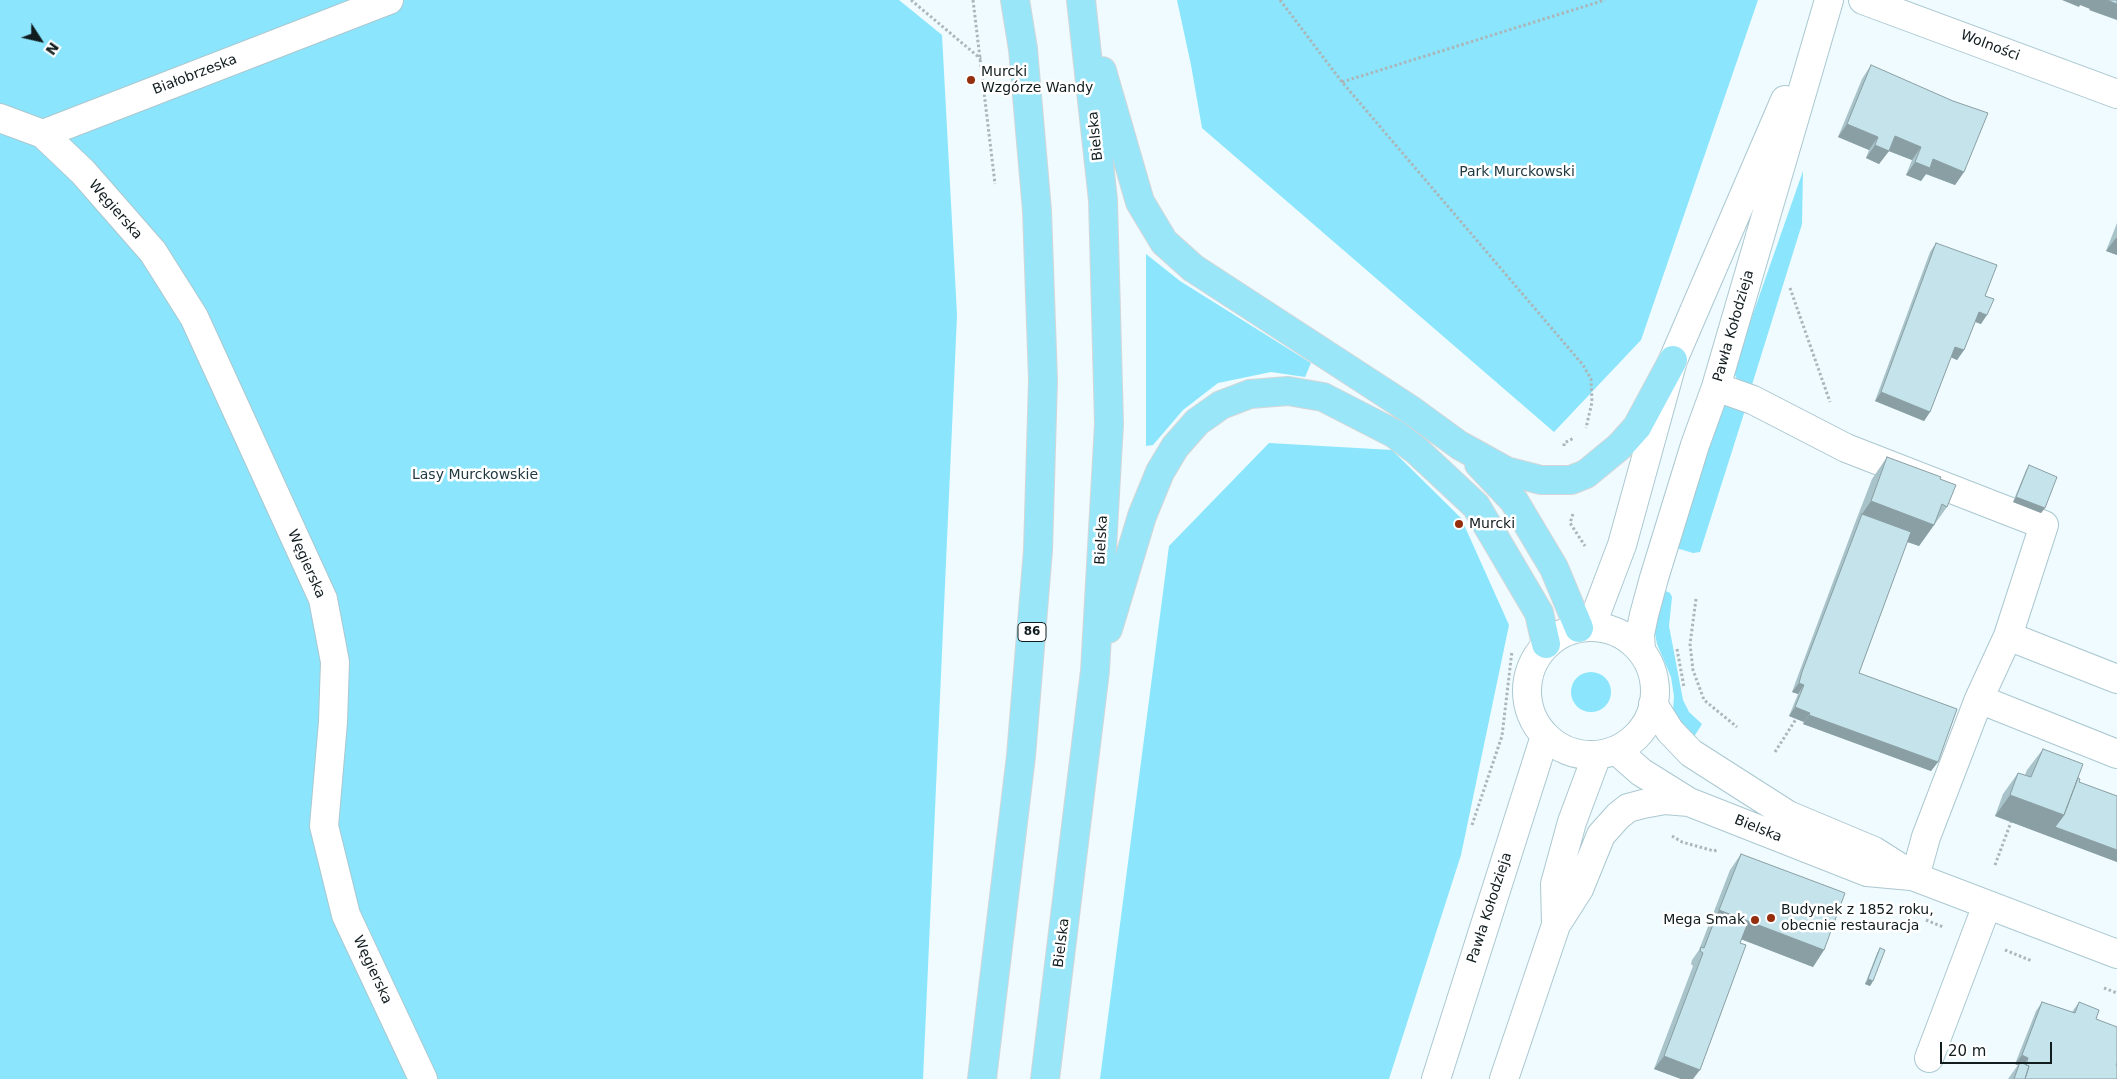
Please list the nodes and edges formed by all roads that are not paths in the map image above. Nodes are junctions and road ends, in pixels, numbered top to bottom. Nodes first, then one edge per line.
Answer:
1 (389, 0) edge
2 (1015, 0) edge
3 (1081, 0) edge
4 (1829, 0) edge
5 (1863, 0) edge
6 (2117, 94) edge
7 (0, 118) edge
8 (43, 134) junction
9 (1673, 360) junction
10 (1716, 387) junction
11 (1459, 445) junction
12 (1585, 627) junction
13 (2008, 636) junction
14 (1546, 644) junction
15 (1641, 651) junction
16 (1095, 671) junction
17 (2117, 679) edge
18 (1979, 699) junction
19 (1653, 704) junction
20 (1545, 736) junction
21 (1606, 752) junction
22 (2117, 754) edge
23 (1688, 802) junction
24 (1915, 877) junction
25 (1987, 905) junction
26 (1556, 925) junction
27 (2117, 954) edge
28 (1929, 1058) dead end
29 (423, 1079) edge
30 (982, 1079) edge
31 (1045, 1079) edge
32 (1436, 1079) edge
33 (1504, 1079) edge

1 - 8 street, Białobrzeska
2 - 30 main road, 86
3 - 11 main road
3 - 16 main road, Bielska
4 - 9 street, Pawła Kołodzieja
4 - 10 street, Pawła Kołodzieja
5 - 6 street, Wolności
7 - 8 street
8 - 29 street, Węgierska
9 - 11 main road
9 - 12 street, Pawła Kołodzieja
10 - 13 street
10 - 15 street, Pawła Kołodzieja
11 - 12 main road
12 - 14 street
12 - 15 street
13 - 17 street
13 - 18 street
14 - 16 main road
14 - 20 street
15 - 19 street
16 - 31 main road, Bielska
18 - 22 street
18 - 24 street
19 - 21 street
19 - 24 street, Bielska
20 - 21 street
20 - 32 street, Pawła Kołodzieja
21 - 23 street, Bielska
21 - 26 street
23 - 24 street, Bielska
23 - 26 street
24 - 25 street, Bielska
25 - 27 street, Bielska
25 - 28 street
26 - 33 street

